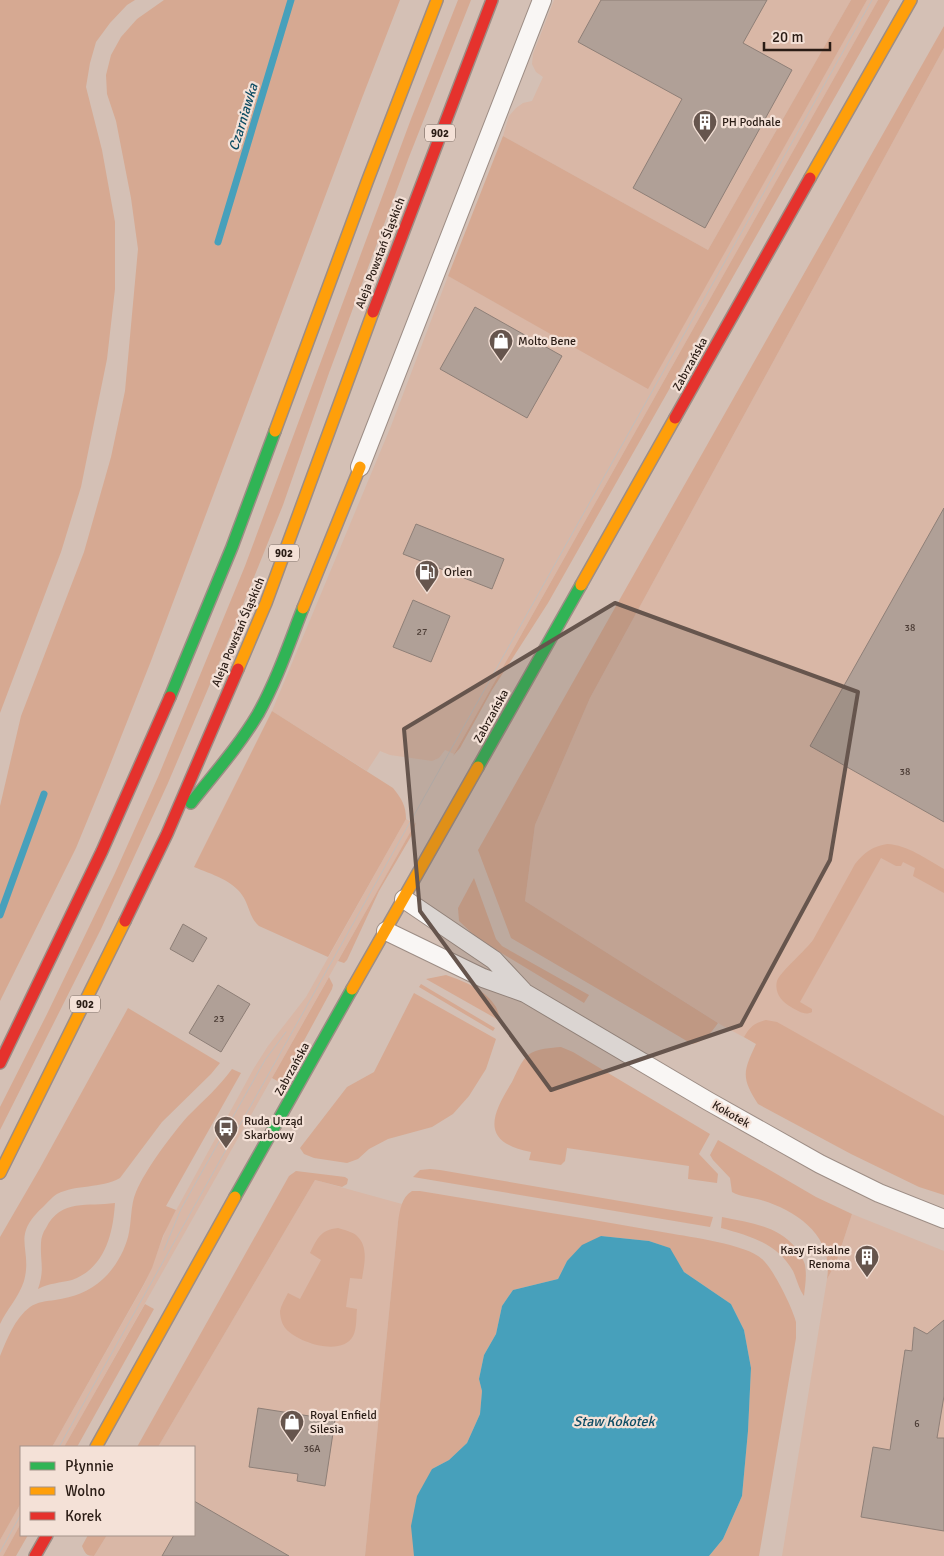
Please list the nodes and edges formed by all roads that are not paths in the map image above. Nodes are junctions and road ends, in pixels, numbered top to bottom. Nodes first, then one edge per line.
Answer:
1 (437, 0) edge
2 (492, 0) edge
3 (542, 0) edge
4 (911, 0) edge
5 (360, 467) joint
6 (167, 834) junction
7 (404, 900) junction
8 (386, 931) junction
9 (525, 993) junction
10 (0, 1062) edge
11 (0, 1173) edge
12 (944, 1219) edge
13 (97, 1446) edge
14 (46, 1536) edge
15 (35, 1556) edge

1 - 10 main road
2 - 6 main road, Aleja Powstań Śląskich / 902
3 - 5 street
4 - 7 main road, Zabrzańska
5 - 6 main road
6 - 11 main road, Aleja Powstań Śląskich / 902
7 - 8 main road, Zabrzańska
7 - 9 street, Kokotek
8 - 9 street, Kokotek
8 - 13 main road, Zabrzańska
9 - 12 street, Kokotek
14 - 15 main road

